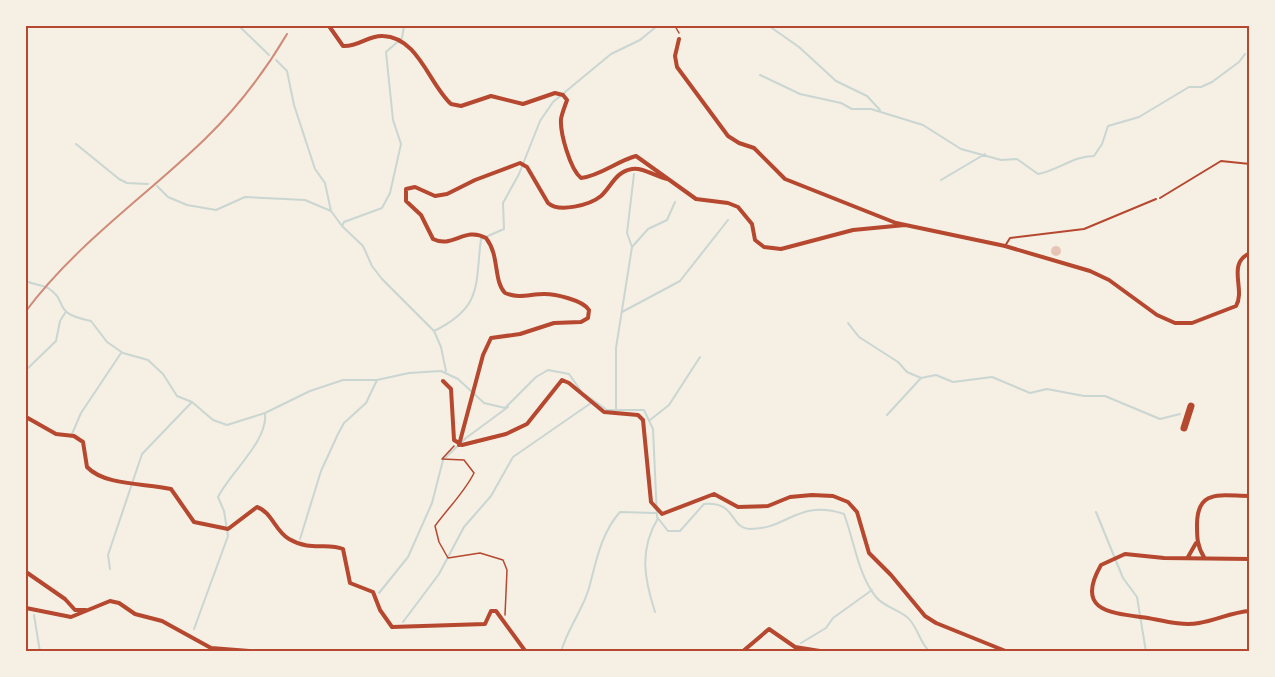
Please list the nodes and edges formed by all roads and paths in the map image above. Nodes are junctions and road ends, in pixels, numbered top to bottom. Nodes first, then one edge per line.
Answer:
1 (329, 26) edge
2 (675, 26) edge
3 (679, 39) joint
4 (1250, 164) edge
5 (667, 179) junction
6 (1160, 198) dead end
7 (1156, 199) dead end
8 (905, 225) junction
9 (1005, 246) junction
10 (1250, 253) edge
11 (443, 381) dead end
12 (1191, 406) dead end
13 (26, 417) edge
14 (1184, 429) dead end
15 (458, 444) junction
16 (1250, 496) edge
17 (1197, 541) junction
18 (1188, 558) junction
19 (1204, 558) junction
20 (1250, 559) edge
21 (26, 573) edge
22 (26, 608) edge
23 (89, 609) junction
24 (1250, 611) edge
25 (506, 620) junction
26 (261, 651) edge
27 (526, 651) edge
28 (742, 651) edge
29 (826, 651) edge
30 (1008, 651) edge

1 - 5 street
2 - 3 path
3 - 8 street
4 - 6 lane
5 - 8 street
5 - 15 street
7 - 9 lane
8 - 9 street
9 - 10 street
11 - 15 street
12 - 14 highway
13 - 25 street
15 - 25 path
15 - 30 street
16 - 17 street
17 - 18 street
17 - 19 street
18 - 19 street
18 - 24 street
19 - 20 street
21 - 23 street
22 - 23 street
23 - 26 street
25 - 27 street
28 - 29 street

